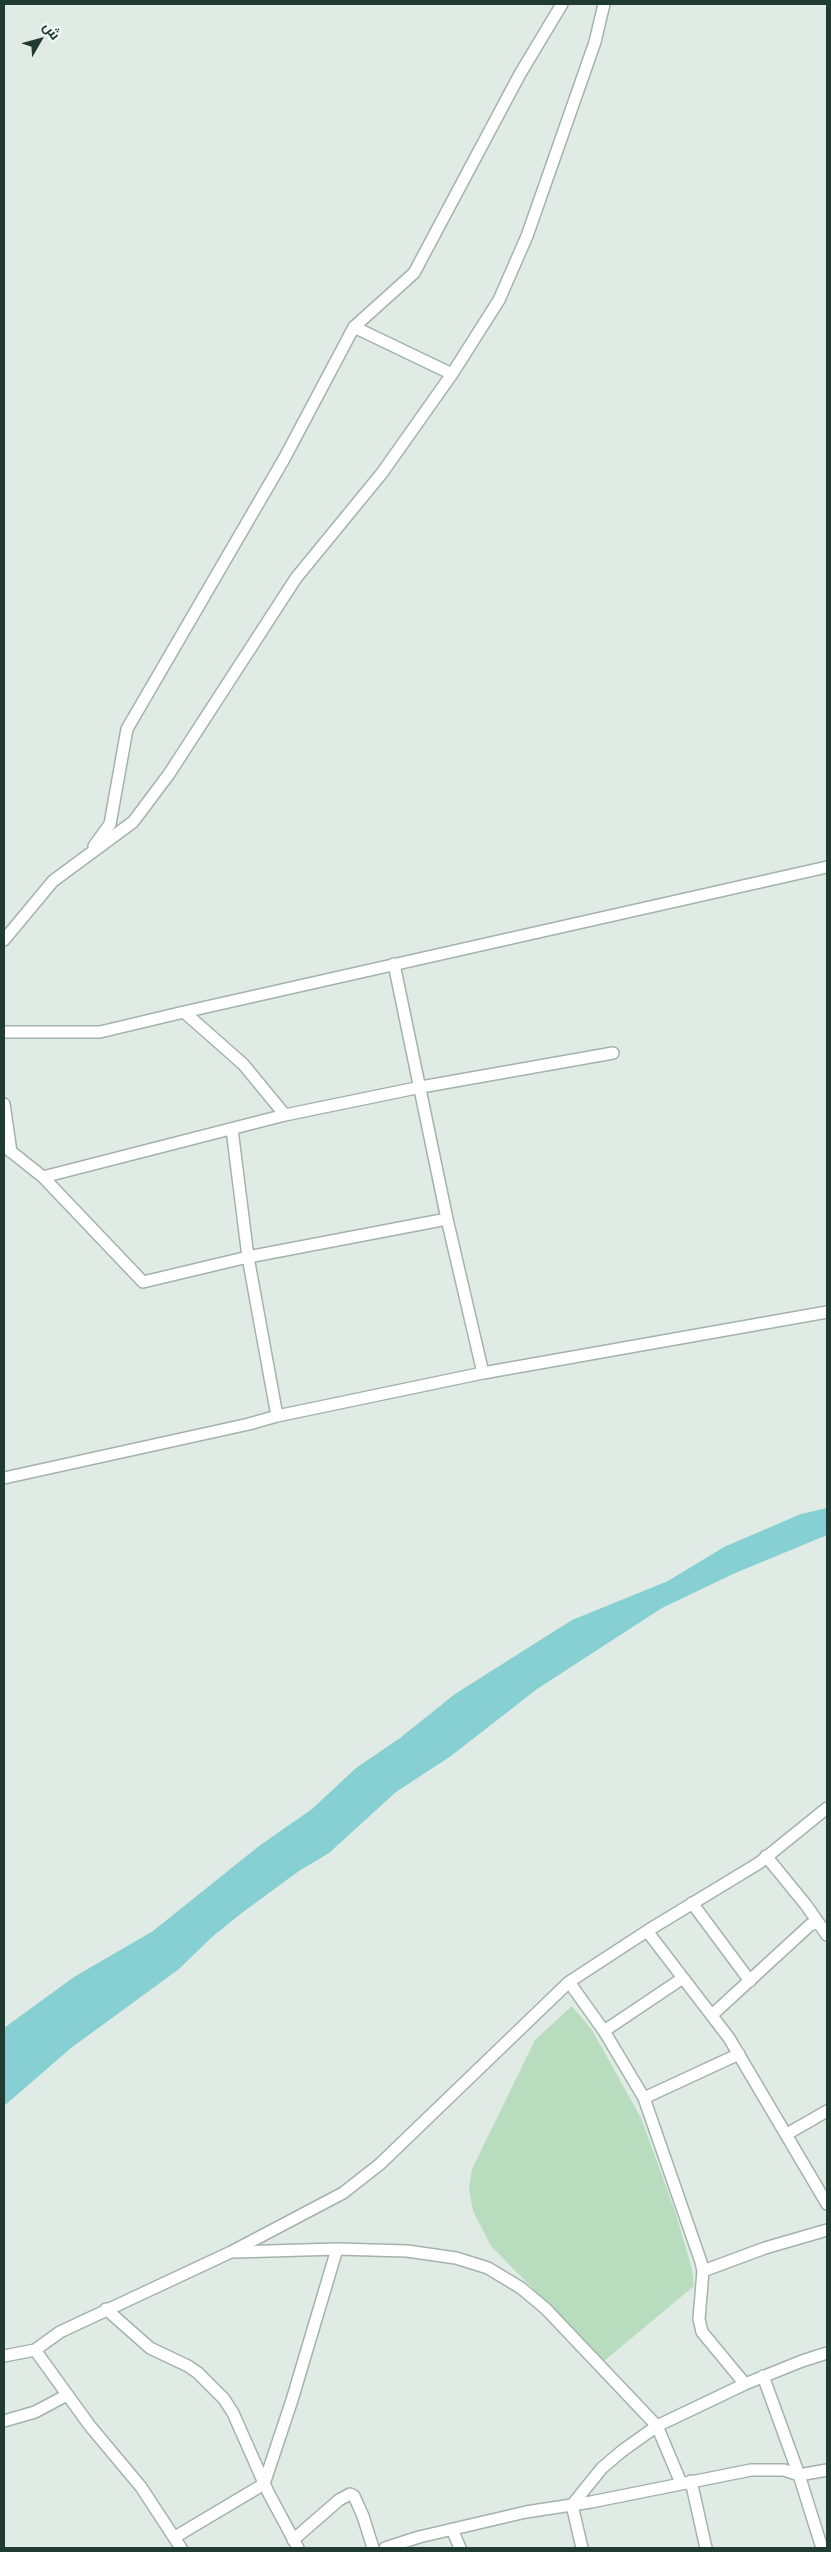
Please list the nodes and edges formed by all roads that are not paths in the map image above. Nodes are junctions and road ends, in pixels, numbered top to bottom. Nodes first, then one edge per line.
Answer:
1 (562, 4) edge
2 (604, 4) edge
3 (354, 327) junction
4 (452, 374) junction
5 (85, 857) junction
6 (827, 867) edge
7 (4, 940) edge
8 (394, 964) junction
9 (184, 1012) junction
10 (4, 1032) edge
11 (613, 1053) dead end
12 (421, 1087) junction
13 (4, 1104) edge
14 (285, 1115) junction
15 (232, 1129) junction
16 (7, 1149) edge
17 (43, 1177) junction
18 (448, 1218) junction
19 (248, 1257) junction
20 (827, 1312) edge
21 (483, 1373) junction
22 (277, 1416) junction
23 (4, 1478) edge
24 (827, 1808) edge
25 (766, 1856) junction
26 (692, 1903) junction
27 (818, 1922) junction
28 (647, 1931) junction
29 (827, 1935) edge
30 (683, 1978) junction
31 (750, 1981) junction
32 (569, 1982) junction
33 (712, 2015) junction
34 (604, 2031) junction
35 (739, 2054) junction
36 (644, 2098) junction
37 (827, 2111) edge
38 (786, 2134) junction
39 (827, 2204) edge
40 (827, 2230) edge
41 (337, 2249) junction
42 (231, 2252) junction
43 (703, 2271) junction
44 (106, 2309) junction
45 (35, 2350) junction
46 (827, 2353) edge
47 (4, 2356) edge
48 (762, 2376) junction
49 (745, 2384) junction
50 (67, 2395) junction
51 (4, 2421) edge
52 (657, 2426) junction
53 (827, 2470) edge
54 (799, 2475) junction
55 (686, 2482) junction
56 (264, 2484) junction
57 (572, 2505) junction
58 (452, 2529) junction
59 (175, 2537) junction
60 (296, 2544) edge
61 (182, 2548) edge
62 (373, 2548) edge
63 (385, 2548) edge
64 (460, 2548) edge
65 (582, 2548) edge
66 (706, 2548) edge
67 (822, 2548) edge

1 - 3 street
2 - 4 street
3 - 4 street
3 - 5 street
4 - 5 street
5 - 7 street
6 - 8 street
8 - 9 street
8 - 12 street
9 - 10 street
9 - 14 street
11 - 12 street
12 - 14 street
12 - 18 street
13 - 16 street
14 - 15 street
15 - 17 street
15 - 19 street
16 - 17 street
17 - 19 street
18 - 19 street
18 - 21 street
19 - 22 street
20 - 21 street
21 - 22 street
22 - 23 street
24 - 25 street
25 - 26 street
25 - 27 street
26 - 28 street
26 - 31 street
27 - 29 street
27 - 31 street
28 - 30 street
28 - 32 street
30 - 33 street
30 - 34 street
31 - 33 street
32 - 34 street
32 - 42 street
33 - 35 street
34 - 36 street
35 - 36 street
35 - 38 street
36 - 43 street
37 - 38 street
38 - 39 street
40 - 43 street
41 - 42 street
41 - 52 street
41 - 56 street
42 - 44 street
43 - 49 street
44 - 45 street
44 - 56 street
45 - 47 street
45 - 50 street
46 - 48 street
48 - 49 street
48 - 54 street
49 - 52 street
50 - 51 street
50 - 59 street
52 - 55 street
52 - 57 street
53 - 54 street
54 - 55 street
54 - 67 street
55 - 57 street
55 - 66 street
56 - 59 street
56 - 60 street
57 - 58 street
57 - 65 street
58 - 63 street
58 - 64 street
59 - 61 street
60 - 62 street

